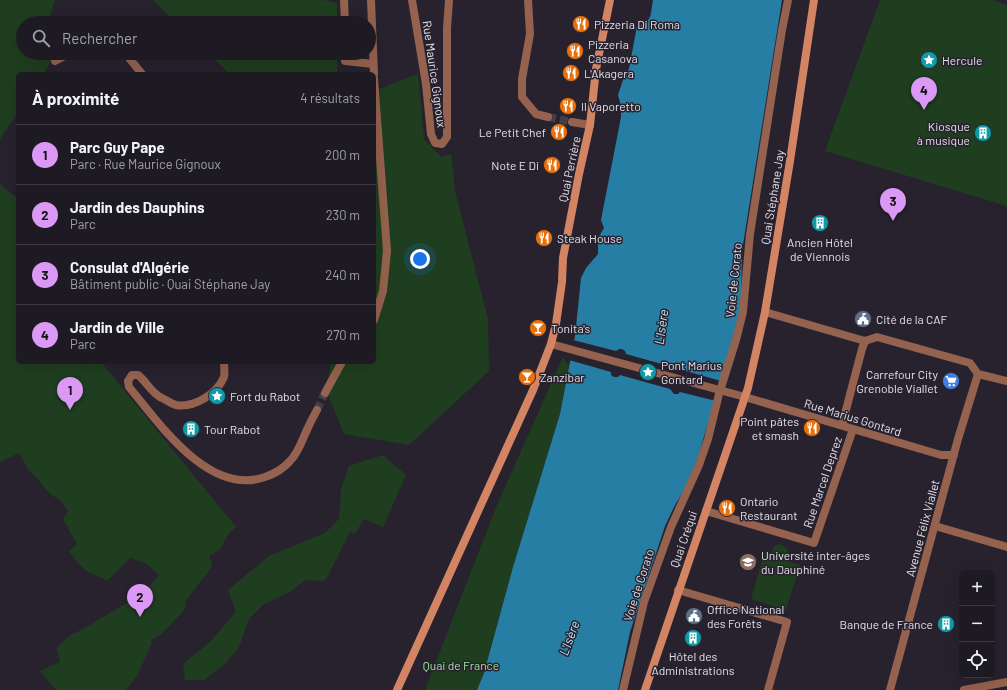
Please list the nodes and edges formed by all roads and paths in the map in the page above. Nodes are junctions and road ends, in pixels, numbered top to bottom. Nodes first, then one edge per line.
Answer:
1 (344, 0) edge
2 (371, 0) edge
3 (412, 0) edge
4 (449, 0) edge
5 (528, 0) edge
6 (610, 0) edge
7 (788, 0) edge
8 (814, 0) edge
9 (344, 16) edge
10 (372, 16) edge
11 (131, 60) edge
12 (345, 60) edge
13 (373, 60) edge
14 (373, 64) junction
15 (140, 72) edge
16 (374, 72) edge
17 (376, 105) edge
18 (548, 117) tunnel mouth
19 (572, 122) tunnel mouth
20 (590, 125) junction
21 (765, 312) junction
22 (376, 314) edge
23 (865, 341) junction
24 (551, 344) junction
25 (224, 364) edge
26 (341, 364) edge
27 (978, 374) junction
28 (1007, 381) edge
29 (325, 393) tunnel mouth
30 (745, 397) junction
31 (317, 410) tunnel mouth
32 (842, 425) junction
33 (853, 429) junction
34 (954, 455) junction
35 (706, 511) junction
36 (935, 526) junction
37 (1007, 547) edge
38 (678, 590) junction
39 (1007, 682) edge
40 (397, 690) edge
41 (623, 690) edge
42 (645, 690) edge
43 (768, 690) edge
44 (890, 690) edge
45 (964, 690) edge

1 - 9 street
2 - 10 street
3 - 4 street, Rue Maurice Gignoux
5 - 18 street
6 - 20 main road, Quai Perrière
7 - 41 street, Voie de Corato
8 - 21 main road, Quai Stéphane Jay
11 - 15 street
12 - 14 street
13 - 14 street
14 - 16 street
17 - 22 street
19 - 20 street
20 - 24 main road, Quai Perrière
21 - 23 street
21 - 30 main road, Quai Stéphane Jay
23 - 27 street
23 - 32 street
24 - 30 street
24 - 40 main road
25 - 31 street
26 - 29 street
27 - 28 street
27 - 34 street, Avenue Félix Viallet
30 - 32 street, Rue Marius Gontard
30 - 35 main road, Quai Créqui
32 - 33 street, Rue Marius Gontard
33 - 34 street, Rue Marius Gontard
33 - 35 street, Rue Marcel Deprez
34 - 36 street, Avenue Félix Viallet
35 - 38 main road, Quai Créqui
36 - 37 street
36 - 44 street, Avenue Félix Viallet
38 - 42 main road, Quai Créqui
38 - 43 street
39 - 45 street

